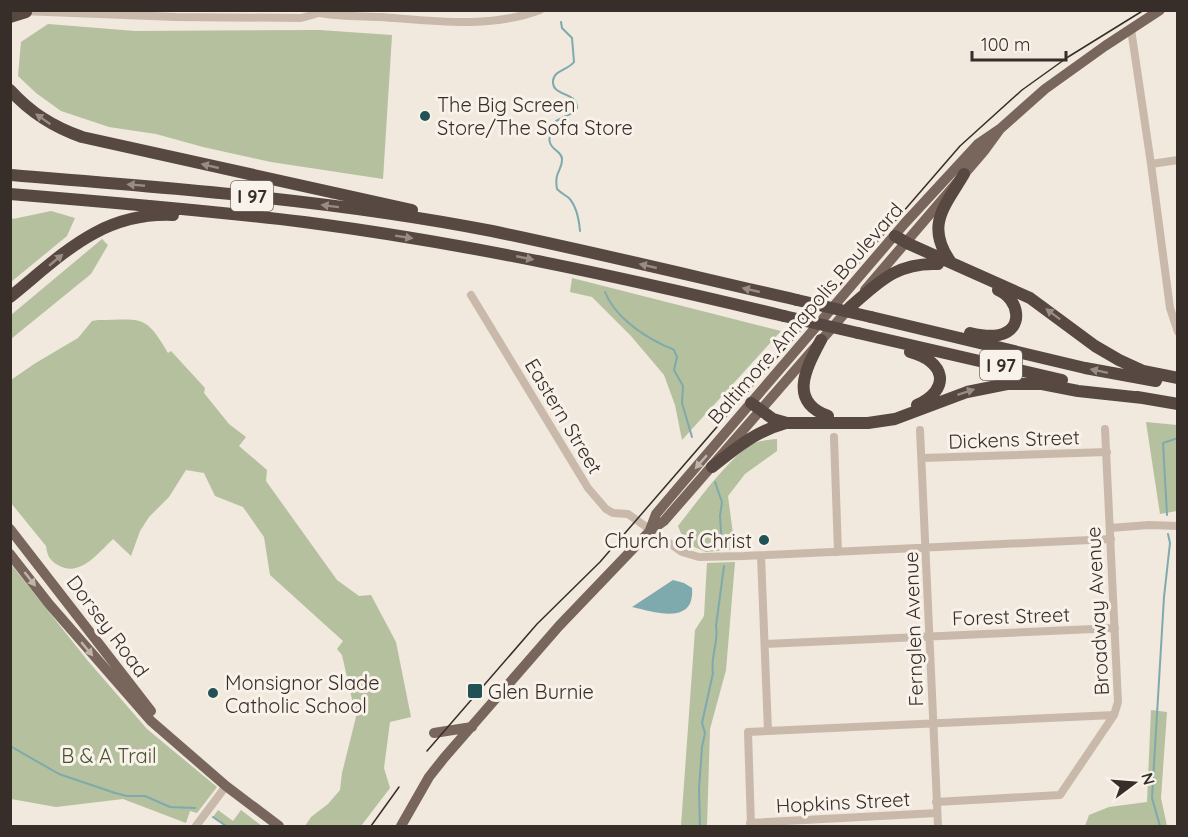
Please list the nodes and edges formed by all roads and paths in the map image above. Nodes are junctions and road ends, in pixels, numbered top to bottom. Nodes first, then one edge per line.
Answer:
1 (540, 10) edge
2 (10, 11) edge
3 (317, 11) edge
4 (1158, 11) edge
5 (26, 12) edge
6 (178, 14) edge
7 (10, 17) edge
8 (1131, 29) junction
9 (10, 90) edge
10 (1000, 129) junction
11 (1178, 160) edge
12 (1151, 164) junction
13 (964, 174) junction
14 (10, 175) edge
15 (10, 194) edge
16 (305, 222) junction
17 (491, 231) junction
18 (898, 241) junction
19 (944, 263) junction
20 (471, 295) dead end
21 (10, 297) edge
22 (849, 308) junction
23 (896, 323) junction
24 (1178, 332) edge
25 (858, 333) junction
26 (821, 340) junction
27 (1178, 378) edge
28 (1178, 384) edge
29 (1143, 398) junction
30 (758, 404) junction
31 (1178, 404) edge
32 (828, 416) junction
33 (787, 423) junction
34 (1105, 429) dead end
35 (920, 430) dead end
36 (834, 437) dead end
37 (1107, 452) junction
38 (922, 458) junction
39 (712, 467) junction
40 (1178, 526) edge
41 (1110, 528) junction
42 (10, 529) edge
43 (650, 531) junction
44 (1110, 539) junction
45 (926, 546) junction
46 (838, 552) junction
47 (10, 554) edge
48 (761, 556) junction
49 (1114, 628) junction
50 (930, 636) junction
51 (765, 644) junction
52 (1114, 715) junction
53 (933, 725) junction
54 (472, 728) junction
55 (768, 731) junction
56 (434, 733) dead end
57 (178, 743) junction
58 (226, 786) junction
59 (936, 802) junction
60 (937, 813) junction
61 (751, 825) edge
62 (196, 826) edge
63 (279, 826) edge
64 (401, 826) edge
65 (938, 826) edge

1 - 3 street
2 - 5 street
3 - 6 street
4 - 8 main road, Baltimore Annapolis Boulevard
5 - 6 street
5 - 7 highway
8 - 10 main road, Baltimore Annapolis Boulevard
8 - 12 street
17 -> 9 highway
10 - 13 main road, Baltimore Annapolis Boulevard
10 - 18 main road, Baltimore Annapolis Boulevard
11 - 12 street
12 - 24 street
13 - 18 main road, Baltimore Annapolis Boulevard
13 - 19 highway
17 -> 14 highway, I 97
15 - 16 highway, I 97
21 -> 16 highway
16 -> 25 highway, I 97, bridge
23 -> 17 highway, I 97, bridge
18 - 19 highway
18 - 22 main road, Baltimore Annapolis Boulevard
18 - 30 main road, Baltimore Annapolis Boulevard
19 - 22 highway
19 - 23 highway
27 -> 19 highway
20 - 43 street, Eastern Street
22 - 26 main road, Baltimore Annapolis Boulevard
28 -> 23 highway, I 97
25 - 29 highway, I 97
25 - 32 highway
26 - 30 main road, Baltimore Annapolis Boulevard
26 - 32 highway
29 - 31 highway, I 97
33 -> 29 highway
30 - 32 highway
30 - 33 highway
30 - 39 main road, Baltimore Annapolis Boulevard
30 -> 43 main road, Baltimore Annapolis Boulevard
33 - 39 highway
34 - 37 street, Broadway Avenue
35 - 38 street, Fernglen Avenue
36 - 46 street
37 - 38 street, Dickens Street
37 - 41 street, Broadway Avenue
38 - 45 street, Fernglen Avenue
39 - 43 main road, Baltimore Annapolis Boulevard
40 - 41 street
41 - 44 street, Broadway Avenue
42 - 57 main road, Dorsey Road
43 - 48 street, Eastern Street
43 - 54 main road, Baltimore Annapolis Boulevard
44 - 45 street
44 - 49 street, Broadway Avenue
45 - 46 street
45 - 50 street, Fernglen Avenue
46 - 48 street
47 -> 57 main road, Dorsey Road
48 - 51 street
49 - 50 street, Forest Street
49 - 52 street, Broadway Avenue
50 - 51 street, Forest Street
50 - 53 street, Fernglen Avenue
51 - 55 street
52 - 53 street
52 - 59 street, Broadway Avenue
53 - 55 street
53 - 59 street, Fernglen Avenue
54 - 56 main road
54 - 64 main road, Baltimore Annapolis Boulevard
55 - 61 street
57 - 58 main road, Dorsey Road
58 - 62 street
58 - 63 main road, Dorsey Road
59 - 60 street, Fernglen Avenue
60 - 61 street, Hopkins Street
60 - 65 street, Fernglen Avenue

